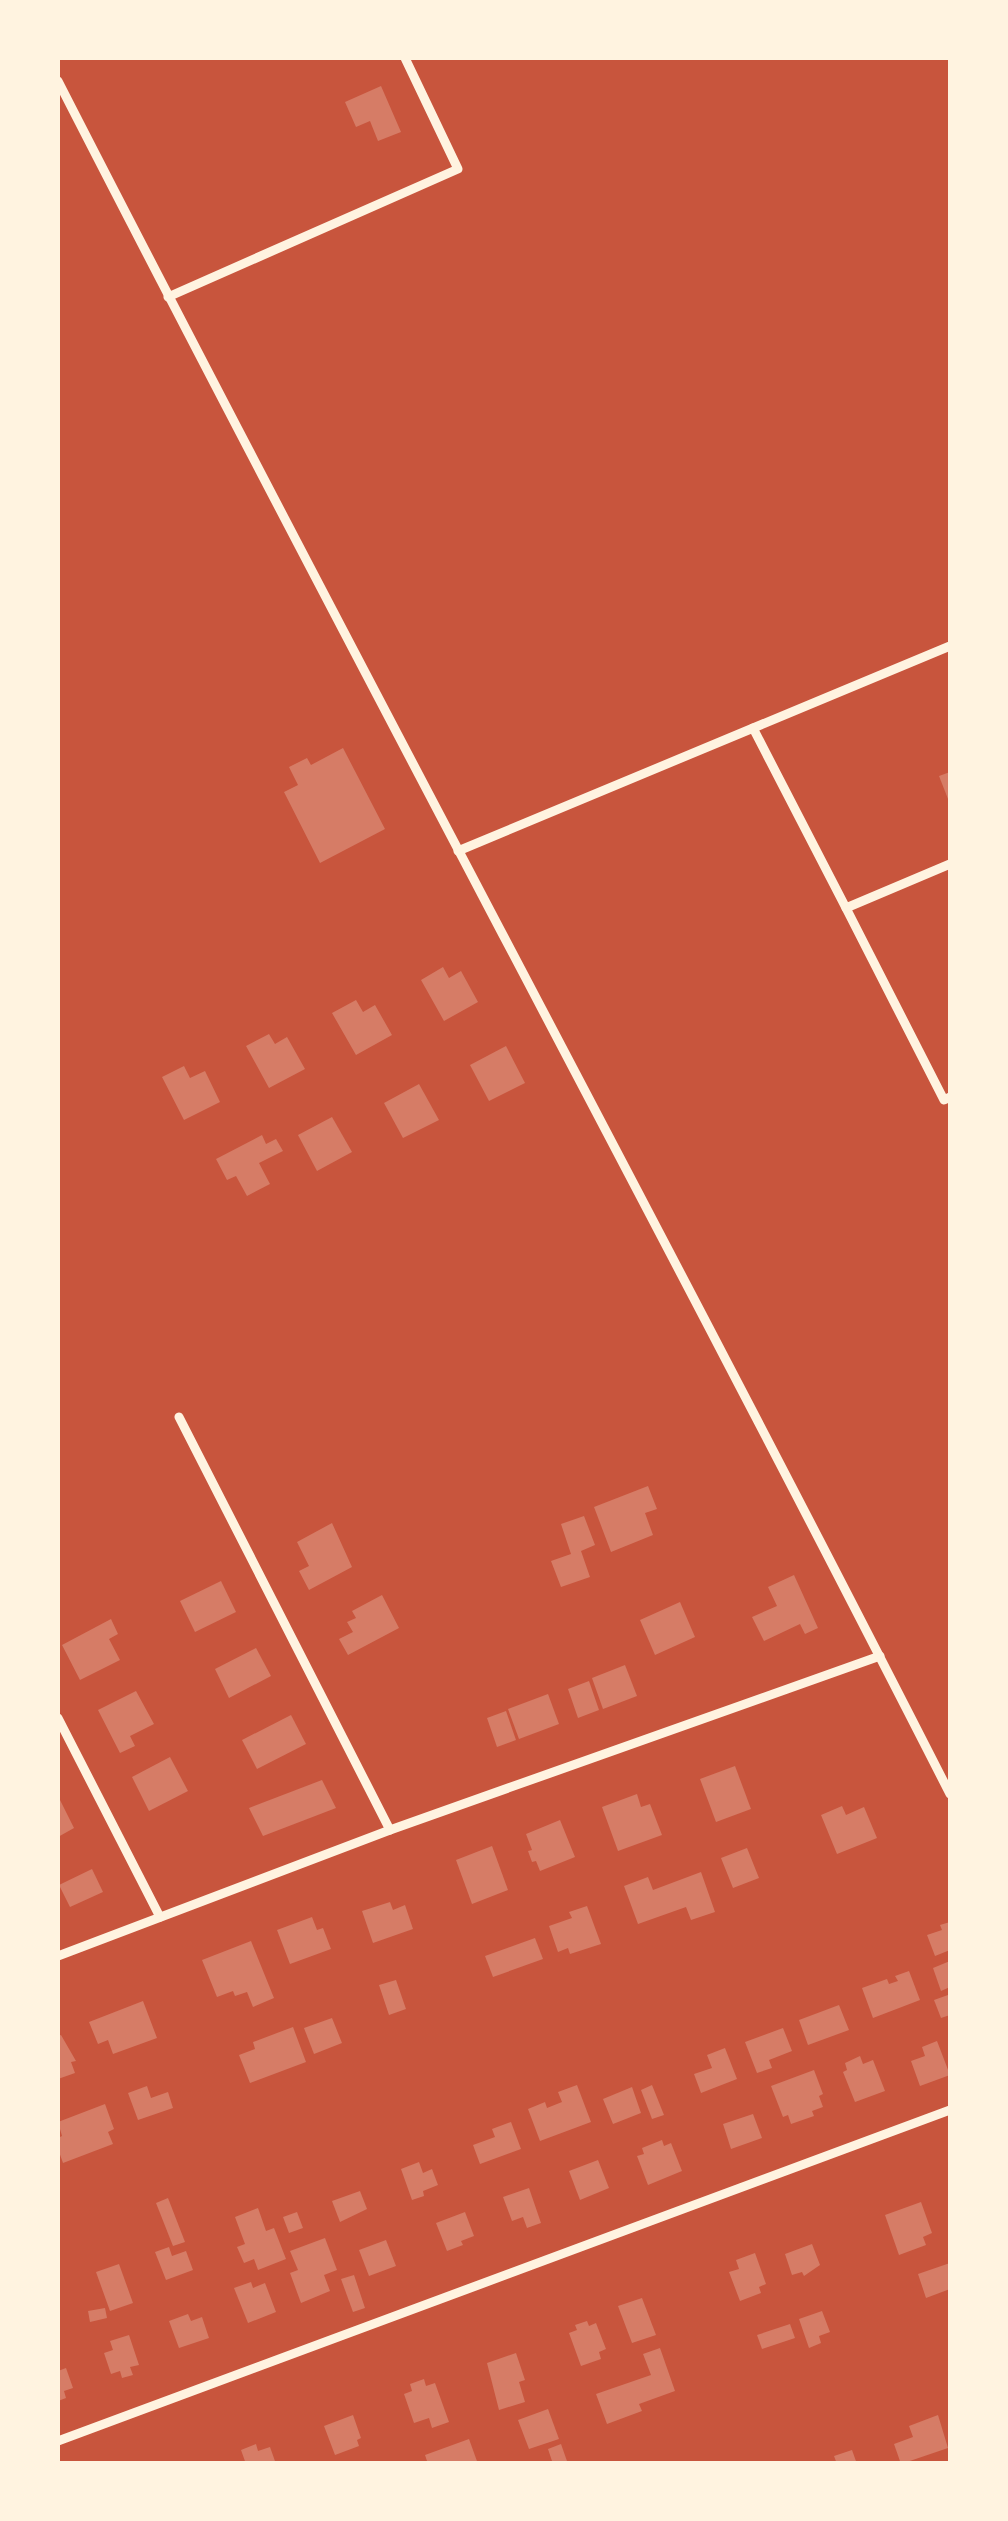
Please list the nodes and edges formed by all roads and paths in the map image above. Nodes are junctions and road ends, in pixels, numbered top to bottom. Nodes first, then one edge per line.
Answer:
1 (405, 58) edge
2 (58, 81) edge
3 (168, 297) junction
4 (950, 646) edge
5 (752, 728) junction
6 (458, 850) junction
7 (950, 864) edge
8 (846, 908) junction
9 (947, 1098) edge
10 (179, 1417) dead end
11 (880, 1656) junction
12 (58, 1718) edge
13 (950, 1794) edge
14 (390, 1830) junction
15 (160, 1916) junction
16 (58, 1956) edge
17 (950, 2110) edge
18 (58, 2442) edge

1 - 3 street
2 - 3 street
3 - 6 street
4 - 5 street
5 - 6 street
5 - 8 street
6 - 11 street
7 - 8 street
8 - 9 street
10 - 14 street
11 - 13 street
11 - 14 street
12 - 15 street
14 - 15 street
15 - 16 street
17 - 18 street

